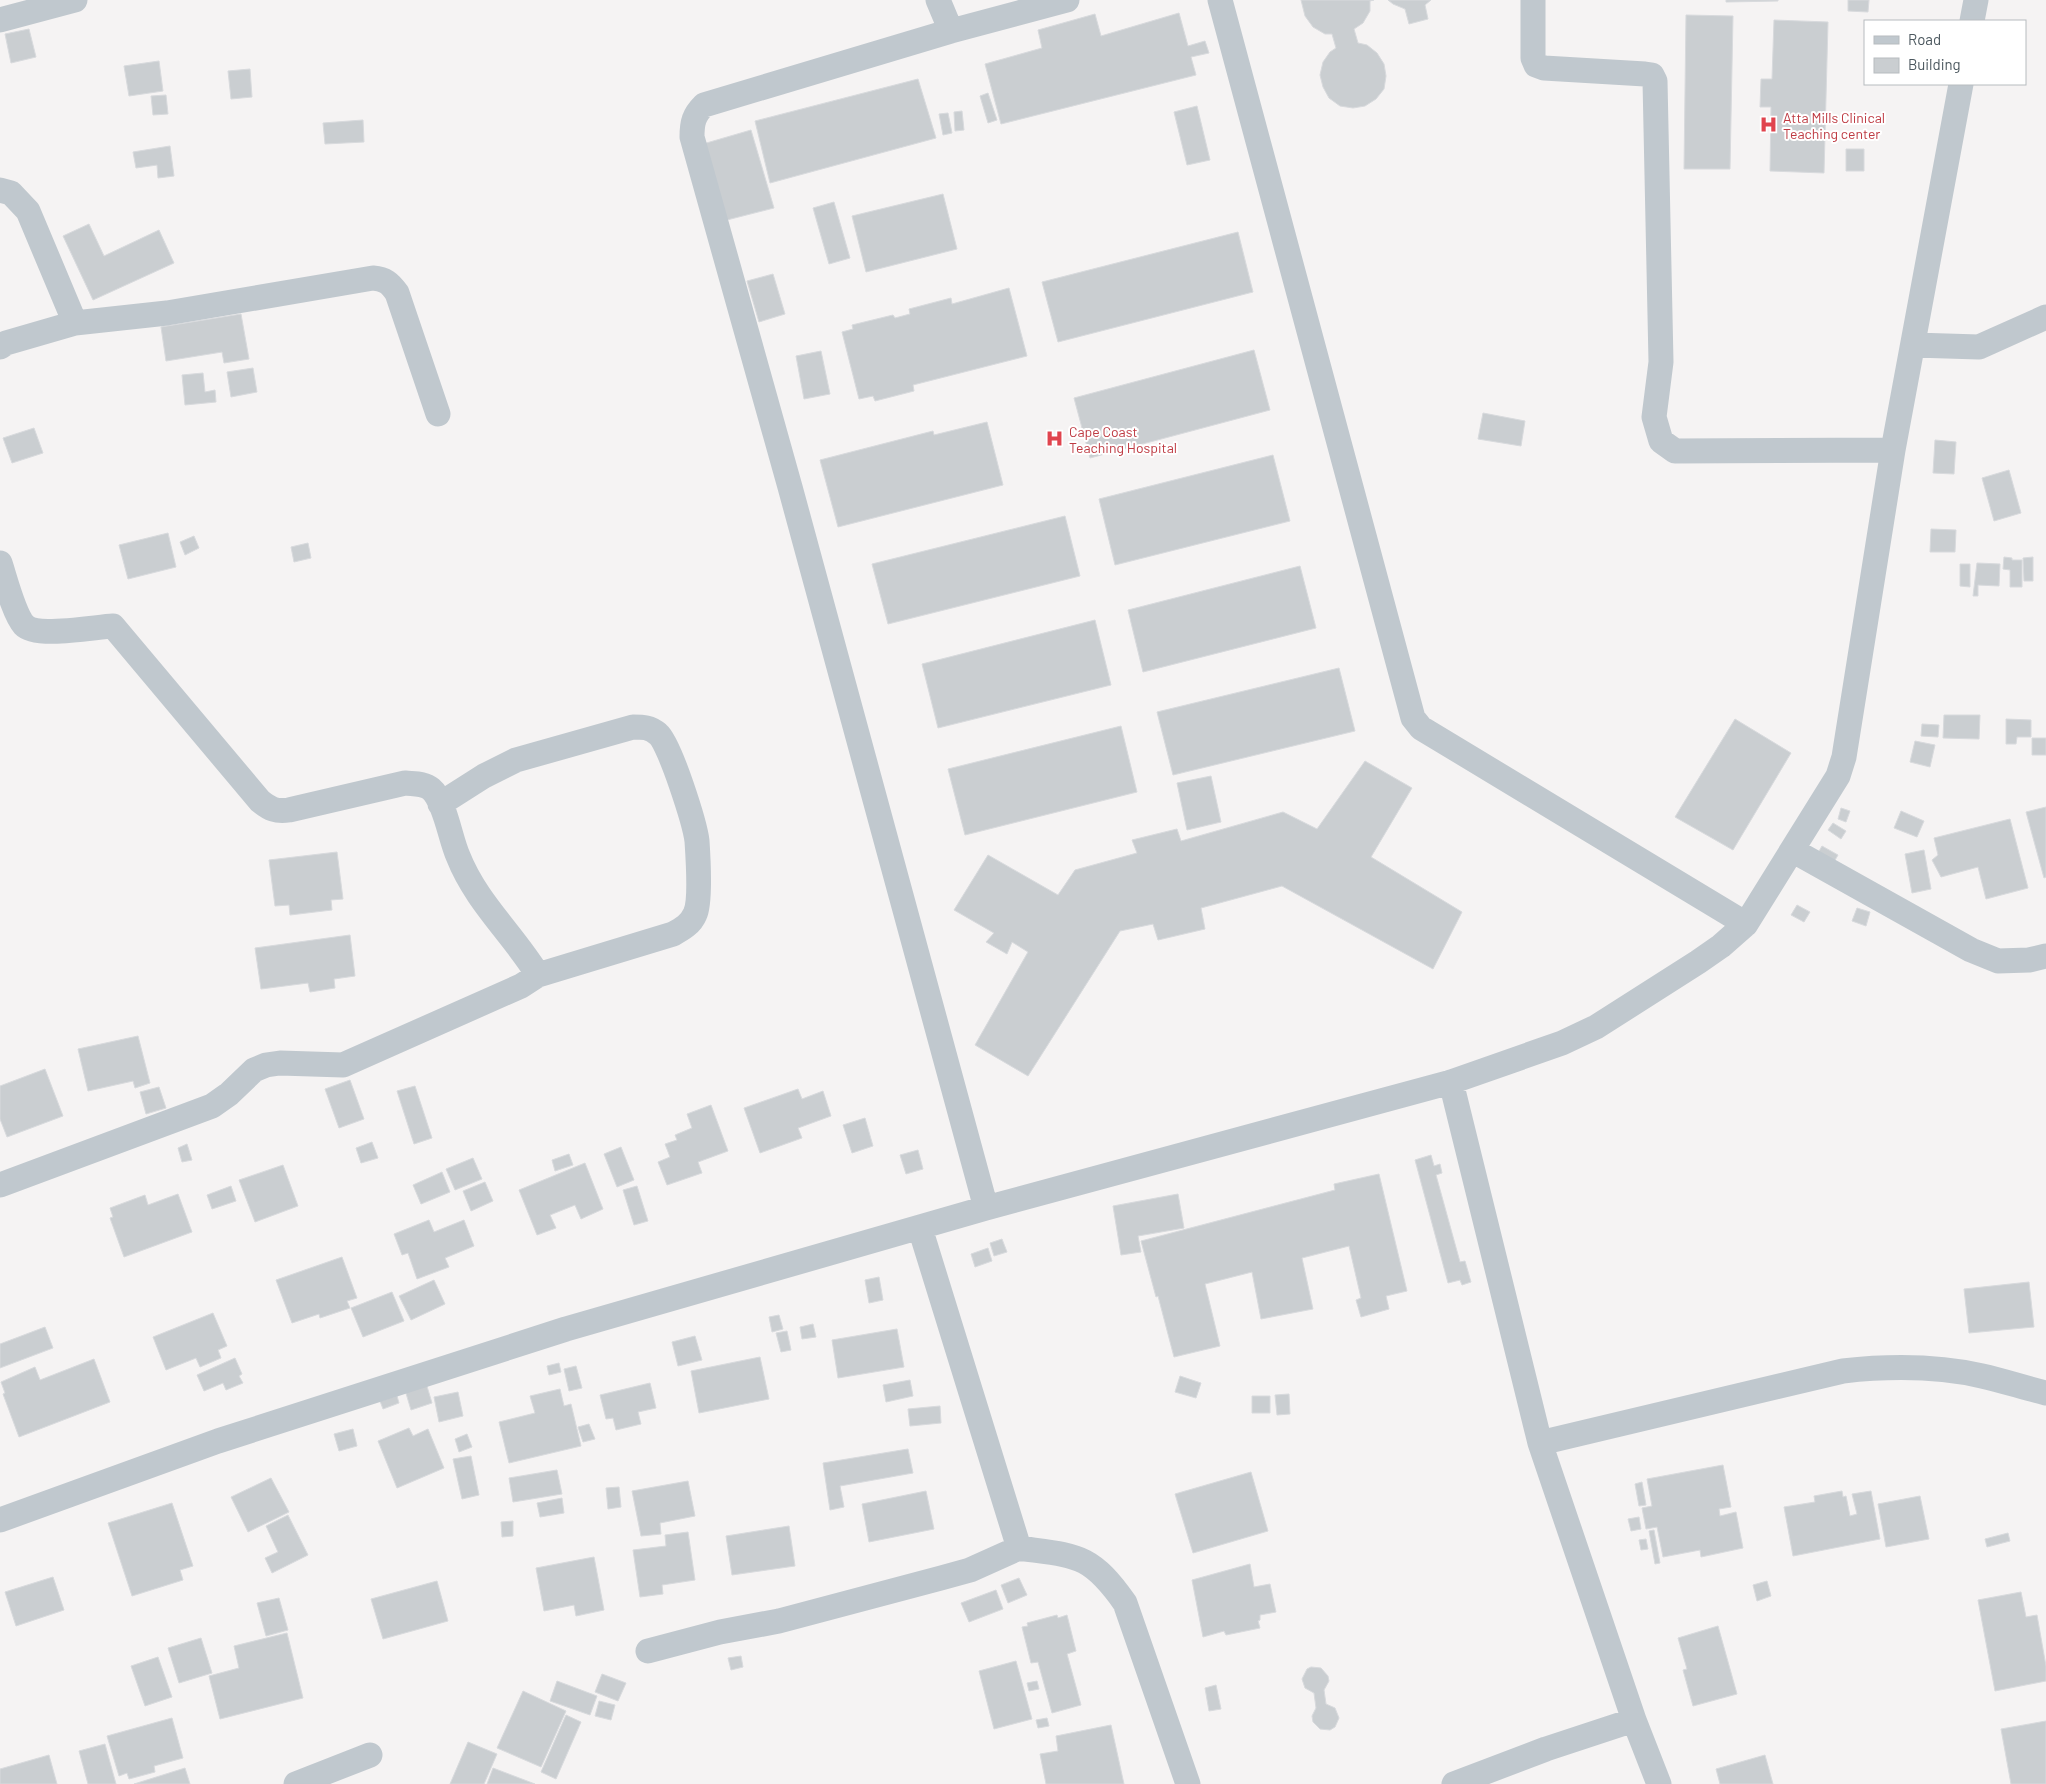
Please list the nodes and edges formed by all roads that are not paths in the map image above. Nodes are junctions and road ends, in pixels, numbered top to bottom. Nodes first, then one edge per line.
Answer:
1 (75, 0) edge
2 (938, 0) edge
3 (1067, 0) edge
4 (1220, 0) edge
5 (1533, 0) edge
6 (1976, 0) edge
7 (0, 20) edge
8 (1972, 20) edge
9 (950, 32) junction
10 (1961, 85) edge
11 (0, 190) edge
12 (2046, 317) edge
13 (76, 323) junction
14 (1914, 345) junction
15 (0, 347) edge
16 (438, 414) dead end
17 (1893, 450) junction
18 (0, 563) edge
19 (440, 804) junction
20 (1792, 850) junction
21 (1746, 924) junction
22 (2046, 956) edge
23 (538, 975) junction
24 (1451, 1082) junction
25 (0, 1185) edge
26 (986, 1208) junction
27 (920, 1228) junction
28 (2046, 1394) edge
29 (1540, 1443) junction
30 (0, 1520) edge
31 (1019, 1548) junction
32 (648, 1651) dead end
33 (1634, 1720) junction
34 (370, 1755) dead end
35 (296, 1784) edge
36 (1188, 1784) edge
37 (1454, 1784) edge
38 (1659, 1784) edge

1 - 7 street
2 - 9 street
3 - 9 street
4 - 21 street
5 - 17 street
6 - 8 street
9 - 26 street
10 - 14 street
11 - 13 street
12 - 14 street
13 - 15 street
13 - 16 street
14 - 17 street
17 - 20 street
18 - 19 street
19 - 23 street
19 - 23 street
20 - 21 street
20 - 22 street
21 - 24 street
23 - 25 street
24 - 26 street
24 - 29 street
26 - 27 street
27 - 30 street
27 - 31 street
28 - 29 street
29 - 33 street
31 - 32 street
31 - 36 street
33 - 37 street
33 - 38 street
34 - 35 street

